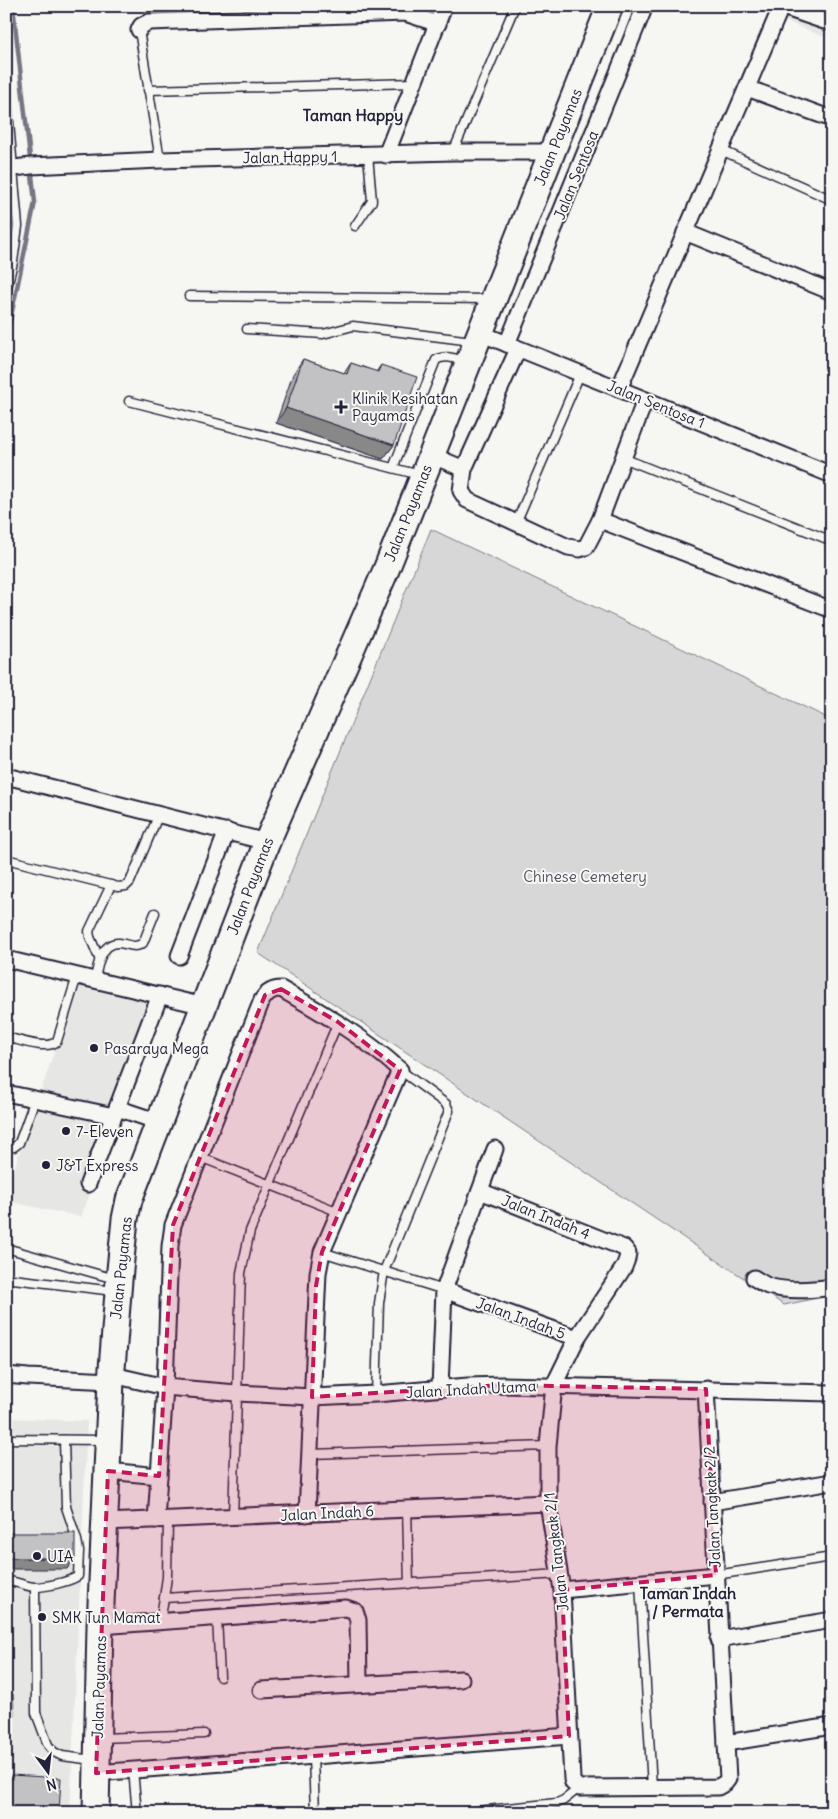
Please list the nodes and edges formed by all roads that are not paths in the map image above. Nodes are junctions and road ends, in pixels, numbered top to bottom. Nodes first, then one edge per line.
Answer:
1 (444, 6) edge
2 (515, 6) edge
3 (610, 6) edge
4 (645, 6) edge
5 (780, 7) edge
6 (832, 21) edge
7 (438, 24) junction
8 (138, 30) joint
9 (415, 83) junction
10 (6, 88) edge
11 (747, 88) junction
12 (148, 90) junction
13 (832, 119) edge
14 (720, 150) junction
15 (453, 152) junction
16 (552, 152) junction
17 (368, 155) junction
18 (386, 155) junction
19 (160, 160) junction
20 (16, 167) edge
21 (832, 200) edge
22 (355, 226) dead end
23 (686, 232) junction
24 (6, 292) edge
25 (832, 292) edge
26 (189, 296) dead end
27 (494, 299) junction
28 (247, 329) dead end
29 (475, 345) junction
30 (512, 346) junction
31 (580, 374) junction
32 (619, 389) junction
33 (645, 400) junction
34 (129, 401) dead end
35 (623, 458) junction
36 (427, 465) junction
37 (393, 468) junction
38 (464, 469) junction
39 (832, 475) edge
40 (600, 520) junction
41 (516, 523) junction
42 (832, 541) edge
43 (832, 610) edge
44 (6, 776) edge
45 (159, 814) junction
46 (227, 831) junction
47 (267, 842) junction
48 (6, 859) edge
49 (110, 885) junction
50 (155, 913) dead end
51 (179, 956) dead end
52 (99, 958) junction
53 (6, 959) edge
54 (77, 976) junction
55 (95, 980) junction
56 (160, 995) junction
57 (204, 1006) junction
58 (338, 1022) junction
59 (6, 1037) edge
60 (400, 1070) junction
61 (6, 1093) edge
62 (35, 1099) junction
63 (116, 1112) junction
64 (159, 1122) junction
65 (6, 1148) edge
66 (495, 1149) dead end
67 (200, 1157) junction
68 (88, 1184) dead end
69 (270, 1184) junction
70 (480, 1191) junction
71 (339, 1212) junction
72 (6, 1248) edge
73 (322, 1252) junction
74 (384, 1271) junction
75 (754, 1278) dead end
76 (6, 1280) edge
77 (118, 1286) junction
78 (832, 1287) edge
79 (444, 1290) junction
80 (577, 1338) junction
81 (6, 1375) edge
82 (112, 1378) junction
83 (554, 1385) junction
84 (165, 1387) junction
85 (440, 1388) junction
86 (706, 1389) junction
87 (832, 1393) edge
88 (237, 1394) junction
89 (376, 1394) junction
90 (312, 1397) junction
91 (6, 1439) edge
92 (64, 1440) junction
93 (108, 1440) junction
94 (548, 1446) junction
95 (311, 1454) junction
96 (108, 1471) junction
97 (159, 1476) junction
98 (832, 1482) edge
99 (712, 1502) junction
100 (548, 1503) junction
101 (407, 1509) junction
102 (307, 1514) junction
103 (233, 1517) junction
104 (162, 1520) junction
105 (105, 1522) junction
106 (832, 1557) edge
107 (561, 1574) junction
108 (716, 1575) junction
109 (6, 1581) edge
110 (640, 1583) junction
111 (409, 1584) junction
112 (35, 1587) junction
113 (562, 1590) junction
114 (164, 1598) junction
115 (217, 1618) junction
116 (832, 1620) edge
117 (160, 1622) junction
118 (100, 1626) junction
119 (719, 1639) junction
120 (220, 1677) dead end
121 (461, 1679) dead end
122 (359, 1684) junction
123 (261, 1690) dead end
124 (832, 1726) edge
125 (204, 1734) dead end
126 (569, 1736) junction
127 (726, 1743) junction
128 (313, 1756) junction
129 (97, 1757) junction
130 (134, 1770) junction
131 (575, 1783) junction
132 (652, 1787) junction
133 (96, 1813) edge
134 (138, 1813) edge
135 (315, 1813) edge
136 (458, 1813) edge

1 - 7 street
2 - 15 lane
3 - 16 highway, Jalan Payamas
4 - 30 street, Jalan Sentosa
5 - 6 street
5 - 11 street
7 - 8 street
7 - 9 street
8 - 12 lane
9 - 12 lane
9 - 18 street
10 - 20 lane
11 - 13 street
11 - 14 street
12 - 19 lane
14 - 21 lane
14 - 23 street
15 - 16 street, Jalan Happy 1
15 - 18 street, Jalan Happy 1
16 - 27 highway, Jalan Payamas
17 - 18 street, Jalan Happy 1
17 - 19 street, Jalan Happy 1
17 - 22 lane
19 - 20 street, Jalan Happy 1
20 - 24 lane
23 - 25 street
23 - 32 street
26 - 27 lane
27 - 29 highway, Jalan Payamas
28 - 29 lane
29 - 30 street, Jalan Sentosa 1
29 - 36 highway, Jalan Payamas
29 - 37 lane
30 - 31 street, Jalan Sentosa 1
30 - 38 street, Jalan Sentosa
31 - 32 street, Jalan Sentosa 1
31 - 41 lane
32 - 33 street, Jalan Sentosa 1
33 - 35 street
33 - 39 street, Jalan Sentosa 1
34 - 37 lane
35 - 40 street
35 - 42 lane
36 - 37 lane
36 - 38 street
36 - 47 highway, Jalan Payamas
38 - 41 street
40 - 41 street
40 - 43 street
44 - 45 street
45 - 46 street
45 - 49 lane
46 - 47 street
46 - 51 street
47 - 57 highway, Jalan Payamas
48 - 49 lane
49 - 52 lane
50 - 52 lane
52 - 55 lane
53 - 54 street
54 - 55 street
54 - 59 lane
55 - 56 street
56 - 57 street
56 - 63 street
57 - 64 highway, Jalan Payamas
58 - 60 street
58 - 67 street
58 - 69 lane
60 - 71 street
60 - 74 lane
61 - 62 street
62 - 63 street
62 - 65 lane
63 - 64 street
63 - 68 street
64 - 77 highway, Jalan Payamas
66 - 70 street
67 - 69 lane
67 - 84 street
69 - 71 lane
69 - 88 lane
70 - 79 street
70 - 80 street, Jalan Indah 4
71 - 73 street
72 - 77 lane
73 - 74 lane
73 - 90 street
74 - 79 lane
74 - 89 lane
75 - 78 street
76 - 77 lane
77 - 82 highway, Jalan Payamas
79 - 80 street, Jalan Indah 5
79 - 85 street
80 - 83 street, Jalan Indah 5
81 - 82 street, Jalan Indah Utama
82 - 84 street, Jalan Indah Utama
82 - 93 highway, Jalan Payamas
83 - 85 street, Jalan Indah Utama
83 - 86 street, Jalan Indah Utama
83 - 94 street, Jalan Tangkak 2/1
84 - 88 street, Jalan Indah Utama
84 - 97 street
85 - 89 street, Jalan Indah Utama
86 - 87 street, Jalan Indah Utama
86 - 99 street, Jalan Tangkak 2/2
88 - 90 street, Jalan Indah Utama
88 - 103 lane
89 - 90 street, Jalan Indah Utama
90 - 95 street
91 - 92 lane
92 - 93 lane
92 - 112 lane
93 - 96 highway, Jalan Payamas
94 - 95 lane
94 - 100 street, Jalan Tangkak 2/1
95 - 102 street
96 - 97 street
96 - 105 highway, Jalan Payamas
97 - 104 street
98 - 99 street
99 - 108 street, Jalan Tangkak 2/2
100 - 101 street, Jalan Indah 6
100 - 107 street, Jalan Tangkak 2/1
101 - 102 street, Jalan Indah 6
101 - 111 lane
102 - 103 street, Jalan Indah 6
103 - 104 street, Jalan Indah 6
104 - 105 street, Jalan Indah 6
104 - 114 lane
105 - 118 highway, Jalan Payamas
106 - 108 lane
107 - 111 lane
107 - 113 street, Jalan Tangkak 2/1
108 - 110 street
108 - 119 street, Jalan Tangkak 2/2
109 - 112 lane
110 - 113 street
110 - 132 lane
111 - 114 lane
112 - 129 lane
113 - 126 street, Jalan Tangkak 2/1
114 - 117 lane
115 - 117 street
115 - 120 lane
115 - 122 street
116 - 119 street
117 - 118 street
118 - 129 highway, Jalan Payamas
119 - 127 street, Jalan Tangkak 2/2
121 - 122 street
122 - 123 street
124 - 127 street
125 - 129 lane
126 - 128 street
126 - 131 street, Jalan Tangkak 2/1
127 - 132 street, Jalan Tangkak 2/2
128 - 130 street
128 - 135 lane
129 - 130 street
129 - 133 highway, Jalan Payamas
130 - 134 lane
131 - 132 street
131 - 136 lane

